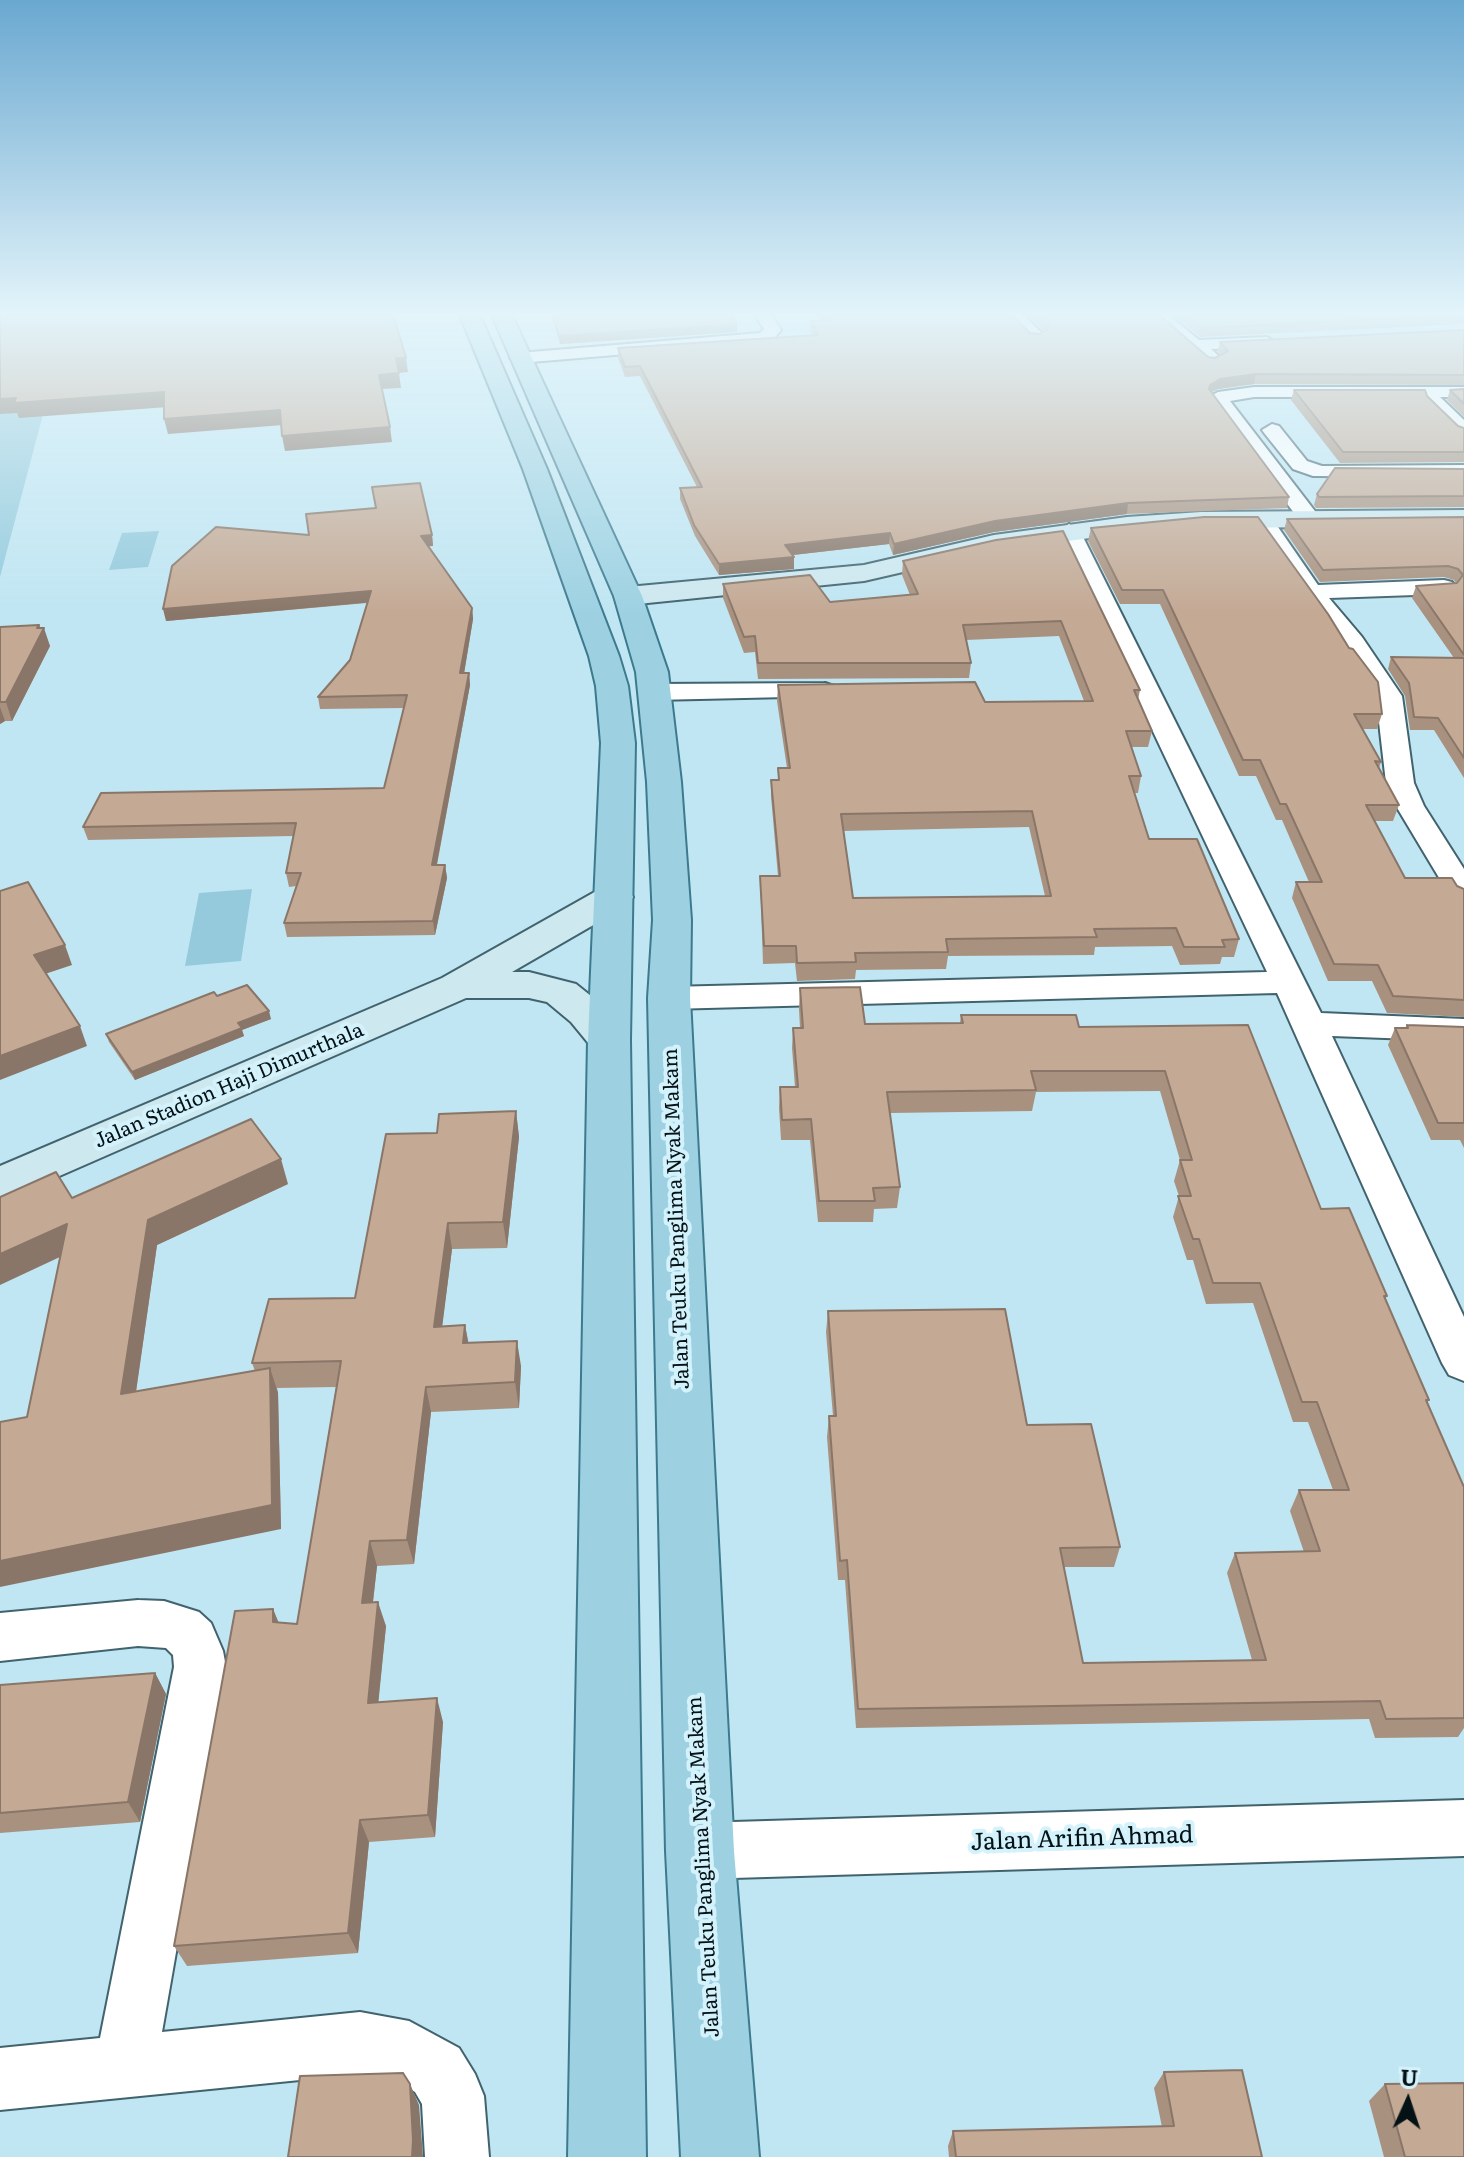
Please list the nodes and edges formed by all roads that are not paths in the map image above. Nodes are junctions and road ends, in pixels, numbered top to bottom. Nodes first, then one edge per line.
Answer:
1 (512, 414) edge
2 (544, 414) edge
3 (1231, 414) edge
4 (1264, 414) edge
5 (1447, 414) edge
6 (1464, 430) edge
7 (1464, 471) edge
8 (1464, 518) edge
9 (1261, 519) junction
10 (1310, 519) junction
11 (1069, 531) junction
12 (1444, 587) edge
13 (1311, 592) junction
14 (628, 596) junction
15 (855, 690) edge
16 (654, 692) junction
17 (1464, 894) edge
18 (614, 897) junction
19 (1286, 982) junction
20 (457, 987) junction
21 (669, 998) junction
22 (1309, 1024) junction
23 (1464, 1030) edge
24 (609, 1040) junction
25 (0, 1185) edge
26 (1464, 1363) edge
27 (0, 1637) edge
28 (1464, 1828) edge
29 (700, 1851) junction
30 (125, 2067) junction
31 (0, 2079) edge
32 (457, 2157) edge
33 (607, 2157) edge
34 (720, 2157) edge

1 - 18 main road
2 - 14 main road, Jalan Teuku Panglima Nyak Makam
3 - 10 street
4 - 7 street
5 - 6 street
8 - 10 street
9 - 10 street
9 - 11 street
9 - 13 street
11 - 14 street
11 - 19 street
12 - 13 street
13 - 17 street
14 - 16 main road, Jalan Teuku Panglima Nyak Makam
15 - 16 street
16 - 21 main road, Jalan Teuku Panglima Nyak Makam
18 - 20 street, Jalan Stadion Haji Dimurthala
18 - 24 main road
19 - 21 street
19 - 22 street
20 - 24 street, Jalan Stadion Haji Dimurthala
20 - 25 street, Jalan Stadion Haji Dimurthala
21 - 29 main road, Jalan Teuku Panglima Nyak Makam
22 - 23 street
22 - 26 street
24 - 33 main road
27 - 30 street
28 - 29 street, Jalan Arifin Ahmad
29 - 34 main road, Jalan Teuku Panglima Nyak Makam
30 - 31 street
30 - 32 street

